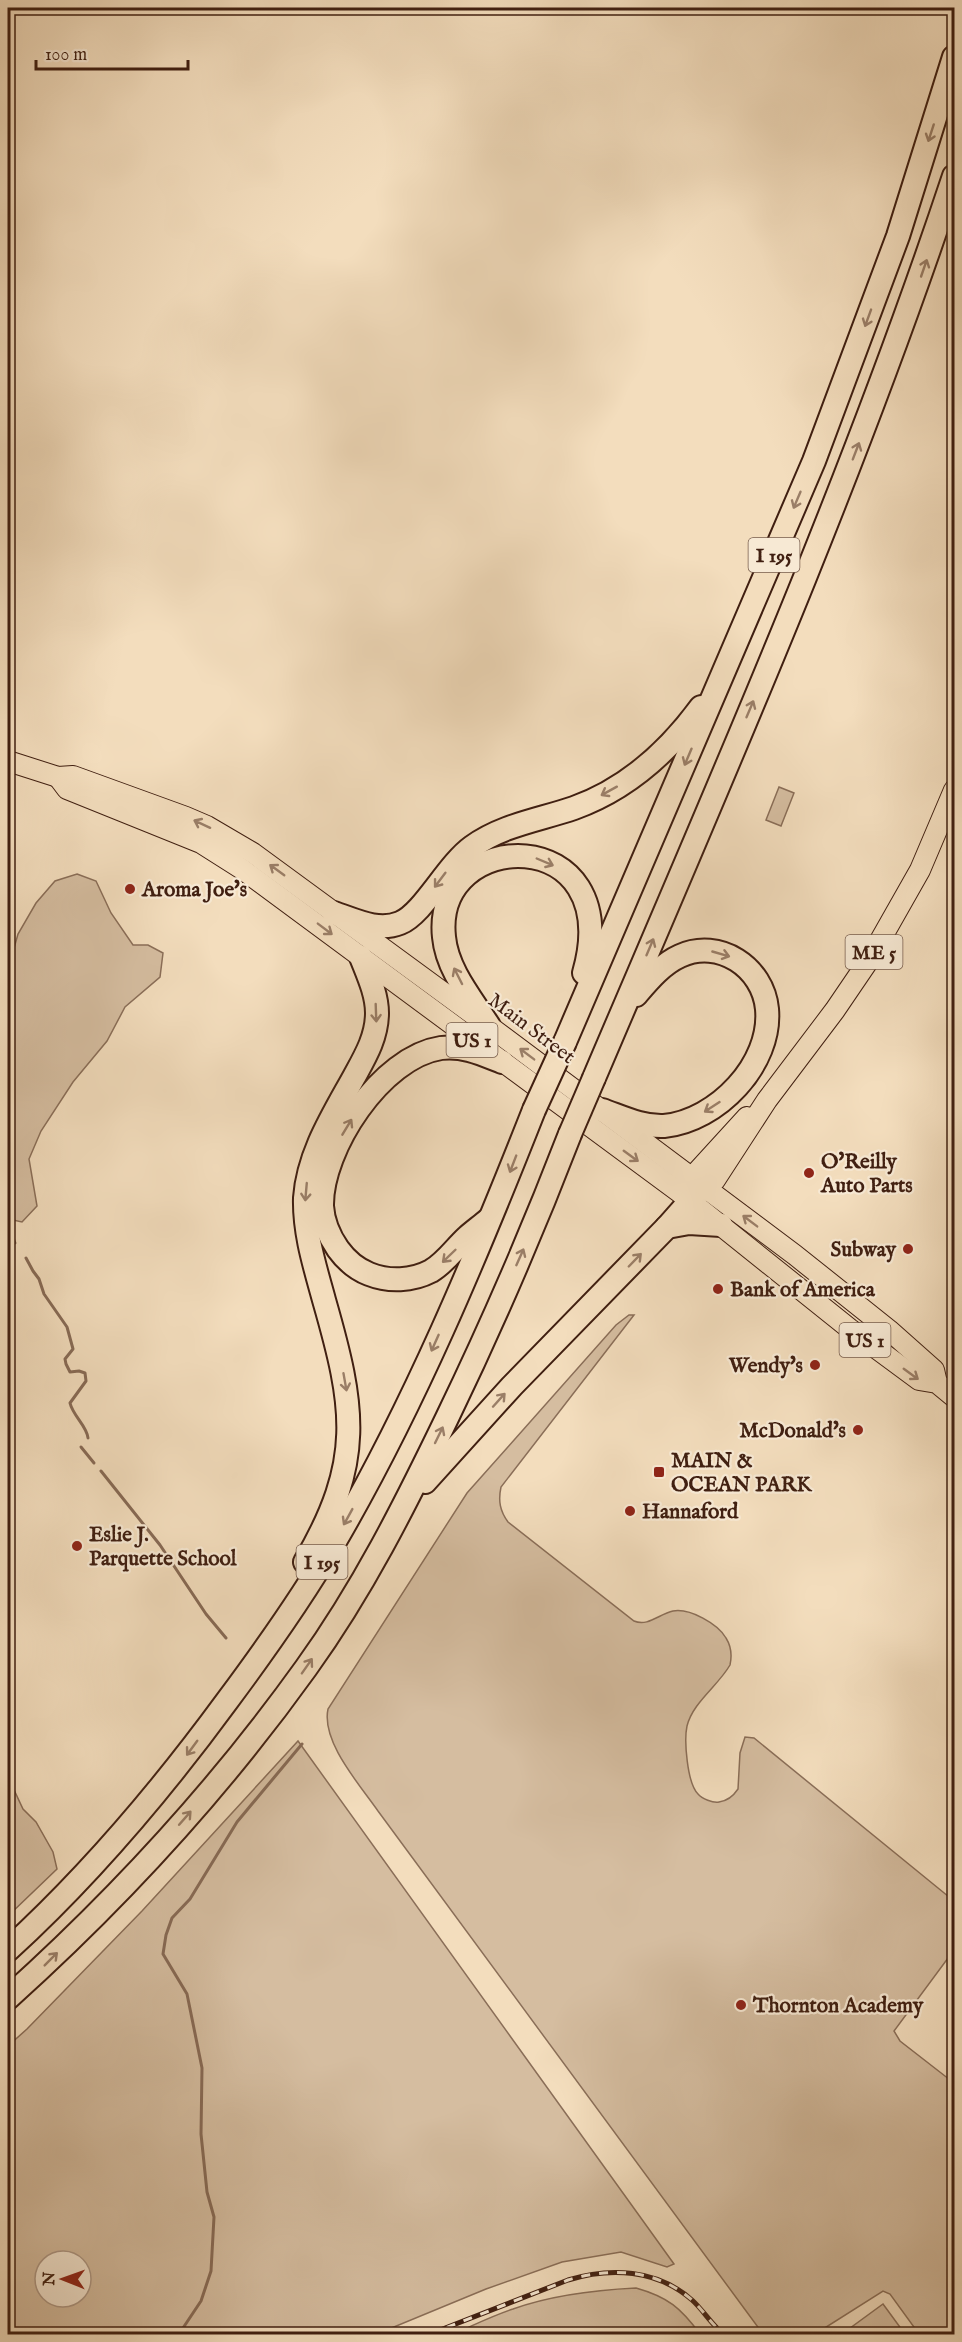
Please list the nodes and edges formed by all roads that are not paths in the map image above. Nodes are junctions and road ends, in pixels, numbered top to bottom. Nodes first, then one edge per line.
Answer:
1 (954, 57) edge
2 (954, 176) edge
3 (723, 677) junction
4 (8, 761) edge
5 (58, 777) junction
6 (954, 790) edge
7 (334, 913) junction
8 (361, 957) junction
9 (623, 1010) junction
10 (489, 1026) junction
11 (564, 1042) junction
12 (502, 1062) junction
13 (602, 1110) junction
14 (691, 1190) junction
15 (492, 1217) junction
16 (721, 1225) junction
17 (667, 1227) junction
18 (937, 1383) junction
19 (954, 1396) edge
20 (405, 1506) junction
21 (215, 1717) junction
22 (8, 1950) edge
23 (8, 1998) edge

1 -> 3 highway, I 195
9 -> 2 highway, I 195
3 -> 7 highway
3 -> 11 highway, I 195
4 - 5 main road, Main Street / US 1
7 -> 5 main road, Main Street / US 1
5 -> 8 main road, Main Street / US 1
6 - 14 main road, ME 5
7 - 10 main road, Main Street / US 1
8 - 12 main road, Main Street / US 1
8 -> 21 highway
9 -> 13 highway
20 -> 9 highway, I 195, bridge
10 -> 11 highway
13 -> 10 main road, Main Street / US 1
11 -> 15 highway, I 195, bridge
12 -> 14 main road, Main Street / US 1
15 -> 12 highway
13 - 14 main road, Main Street / US 1
14 - 16 main road, Main Street / US 1
14 - 17 highway
18 -> 14 main road, Main Street / US 1
15 -> 21 highway, I 195
16 - 17 highway
16 -> 18 main road, Main Street / US 1
20 -> 17 highway
18 - 19 main road, Main Street / US 1
23 -> 20 highway, I 195
21 -> 22 highway, I 195

